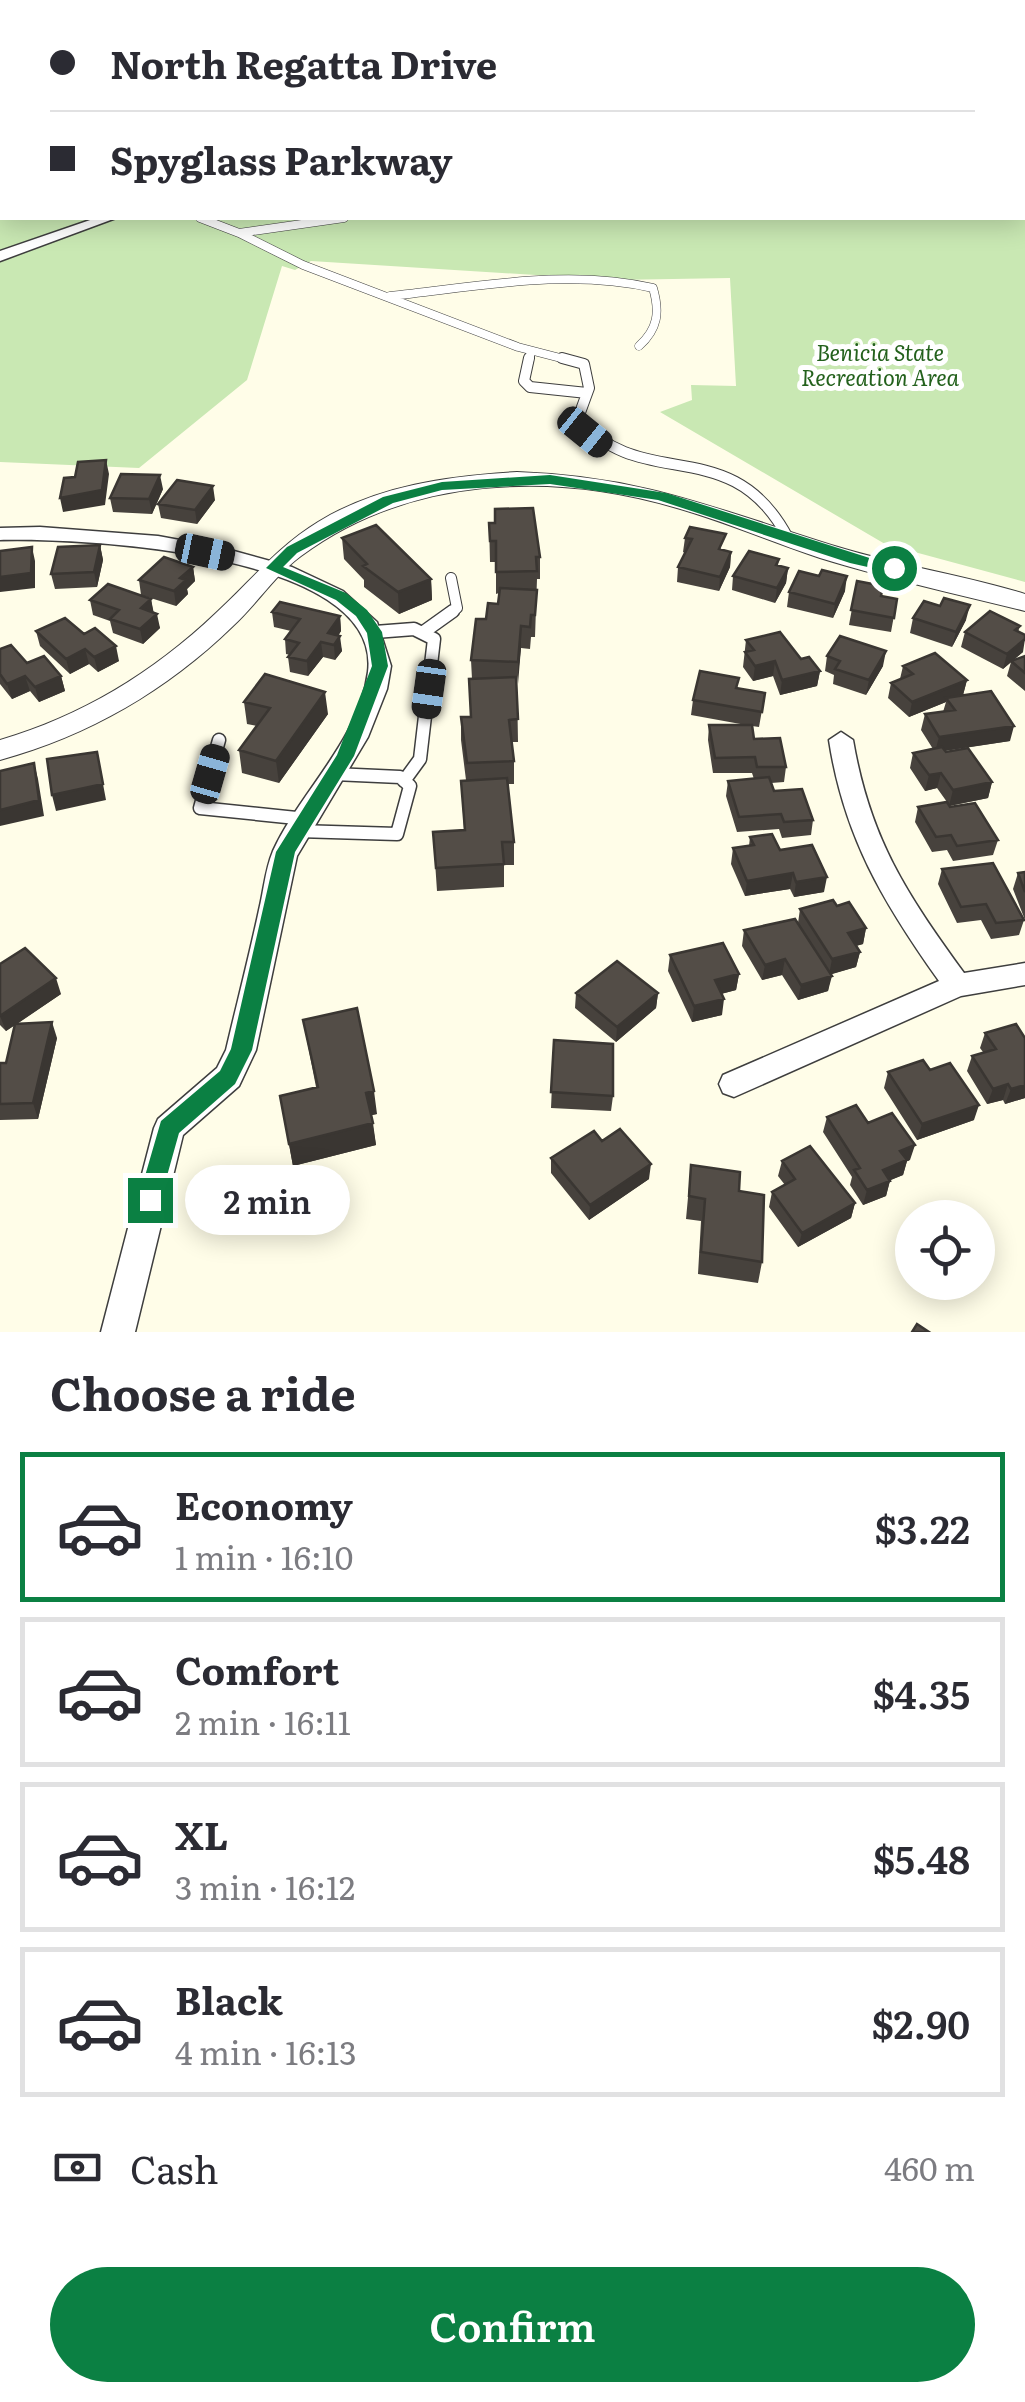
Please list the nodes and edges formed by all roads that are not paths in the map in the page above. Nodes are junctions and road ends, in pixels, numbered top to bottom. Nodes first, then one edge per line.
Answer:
1 (102, 220) edge
2 (206, 220) edge
3 (329, 220) edge
4 (240, 232) junction
5 (0, 256) edge
6 (384, 296) junction
7 (639, 346) dead end
8 (532, 352) junction
9 (587, 393) junction
10 (0, 534) edge
11 (788, 538) junction
12 (273, 568) junction
13 (450, 578) dead end
14 (1025, 603) edge
15 (426, 631) junction
16 (374, 632) junction
17 (219, 740) dead end
18 (841, 740) dead end
19 (0, 750) edge
20 (334, 774) junction
21 (404, 781) junction
22 (302, 825) junction
23 (1025, 974) edge
24 (957, 985) junction
25 (734, 1084) dead end
26 (118, 1332) edge

1 - 5 street
2 - 4 lane
3 - 4 lane
4 - 6 lane
6 - 7 lane
6 - 8 lane
8 - 9 lane
8 - 9 lane
9 - 11 lane
10 - 12 street
11 - 12 street
11 - 14 street
12 - 16 street
12 - 19 street
13 - 15 lane
15 - 16 lane
15 - 21 lane
16 - 20 street
17 - 22 lane
18 - 24 street
20 - 21 lane
20 - 22 street
21 - 22 lane
22 - 26 street
23 - 24 street
24 - 25 street

